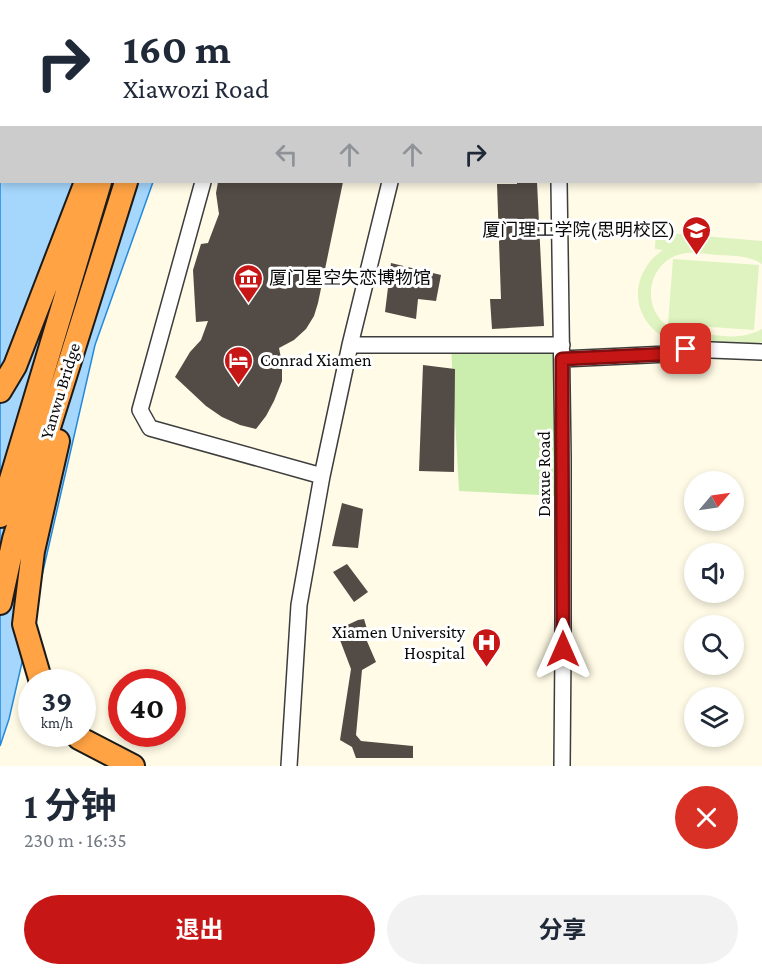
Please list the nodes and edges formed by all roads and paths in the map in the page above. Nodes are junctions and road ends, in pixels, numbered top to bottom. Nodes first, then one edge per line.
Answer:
1 (86, 183) edge
2 (100, 183) edge
3 (126, 183) edge
4 (203, 183) edge
5 (390, 183) edge
6 (559, 183) edge
7 (88, 301) junction
8 (350, 345) junction
9 (562, 352) junction
10 (762, 352) edge
11 (0, 391) edge
12 (322, 476) junction
13 (0, 516) edge
14 (0, 603) edge
15 (37, 669) edge
16 (96, 747) edge
17 (133, 766) edge
18 (289, 766) edge
19 (562, 766) edge

1 - 11 highway
2 - 13 highway, Yanwu Bridge
3 - 7 highway, Yanwu Bridge
4 - 12 street
5 - 8 street
6 - 9 street, Daxue Road
7 - 14 highway, Yanwu Bridge
7 - 15 highway
8 - 9 street
8 - 12 street
9 - 10 street
9 - 19 street, Daxue Road
12 - 18 street
16 - 17 highway

